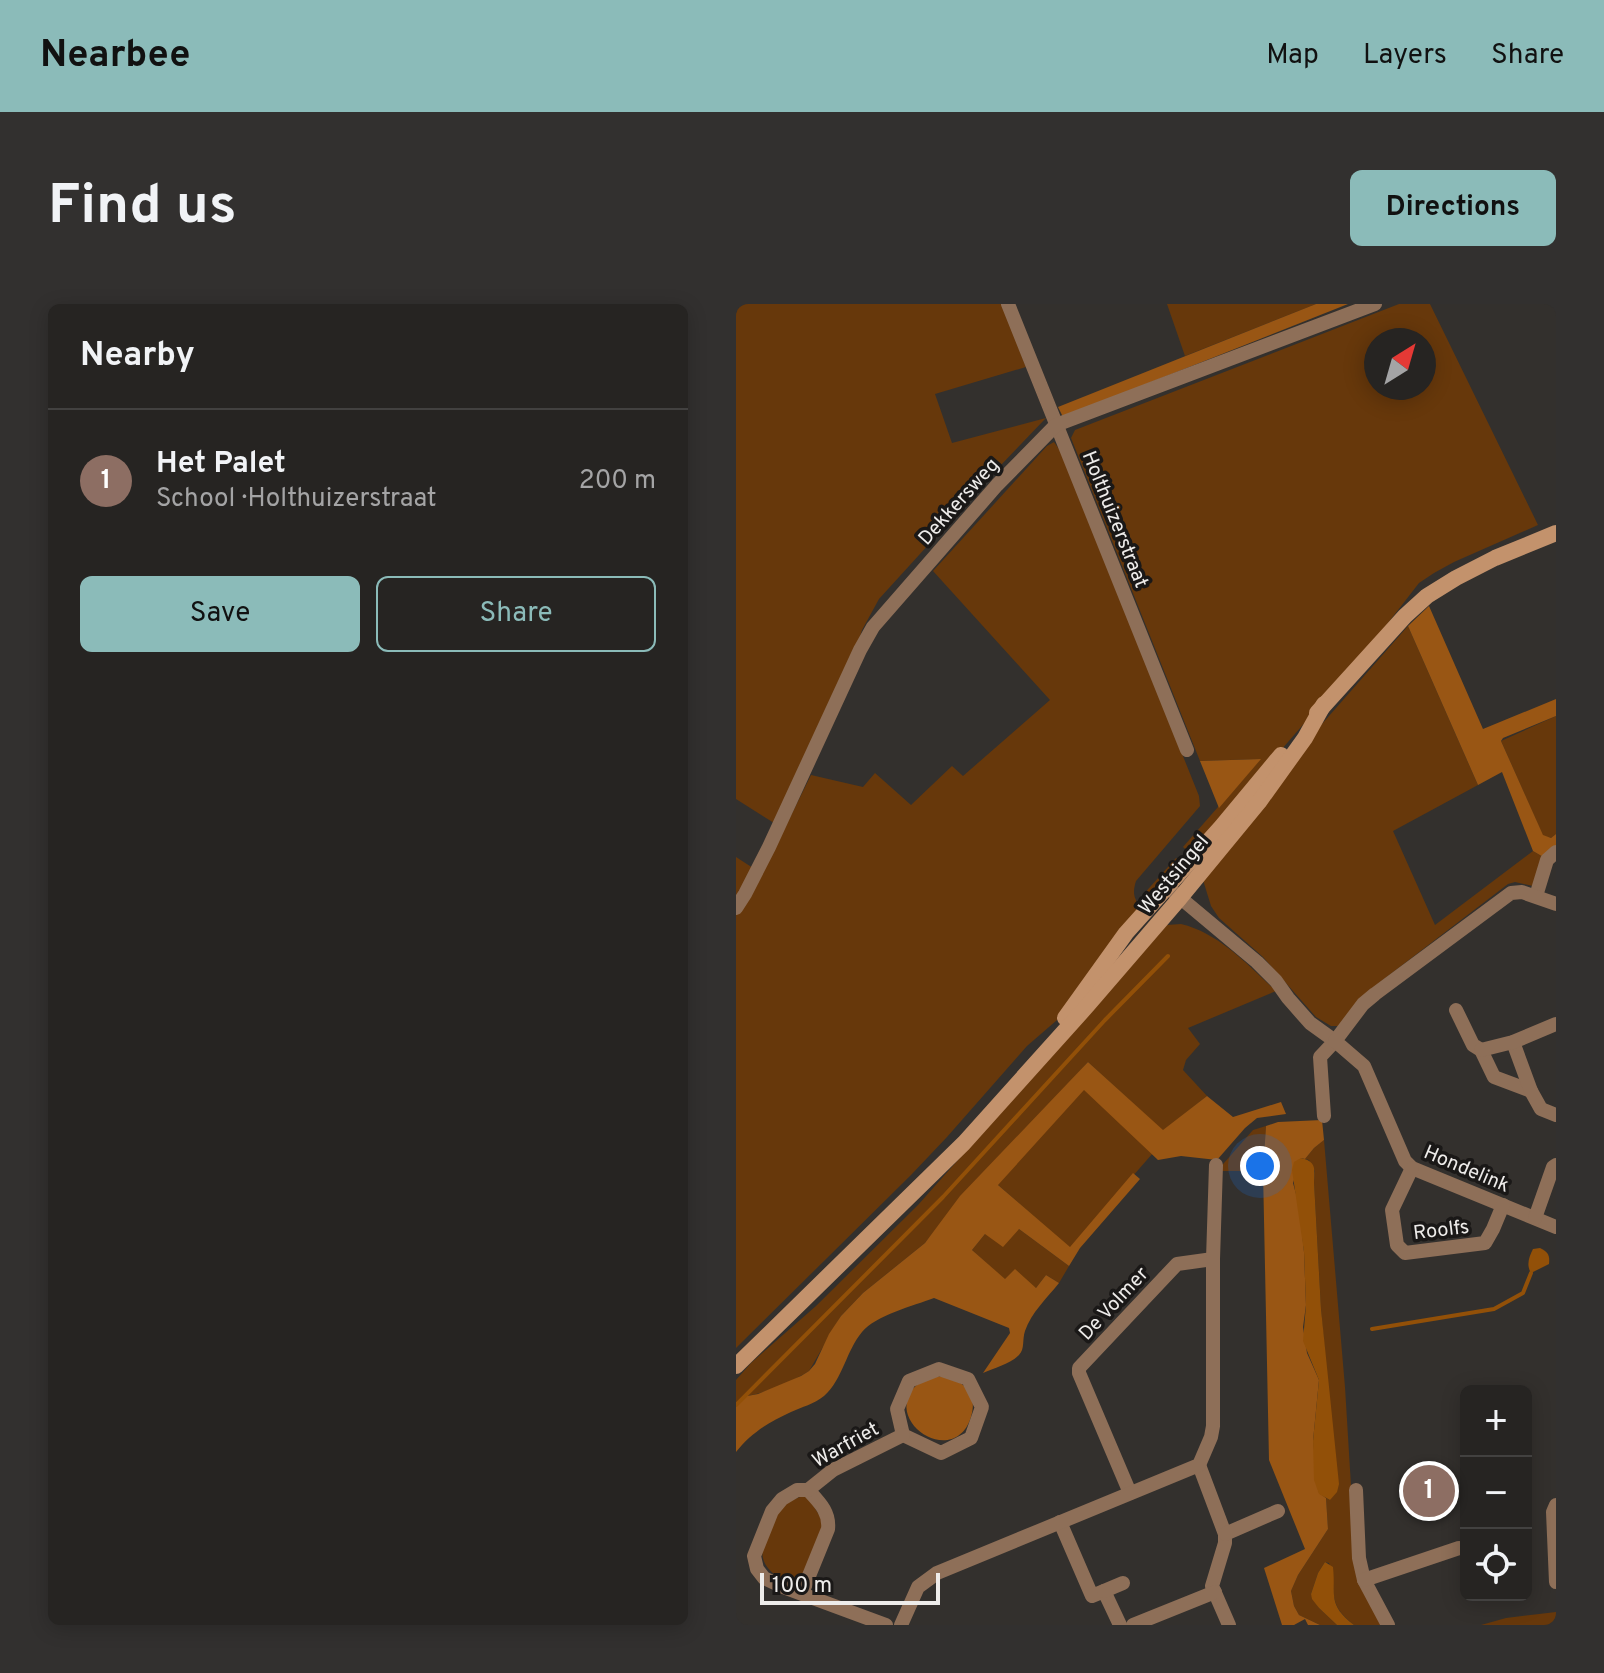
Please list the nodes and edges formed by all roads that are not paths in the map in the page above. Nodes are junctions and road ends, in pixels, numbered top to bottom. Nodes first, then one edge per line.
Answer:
1 (1008, 304) edge
2 (1375, 304) edge
3 (1056, 425) junction
4 (1556, 533) edge
5 (1187, 750) dead end
6 (1556, 852) edge
7 (1174, 892) junction
8 (1536, 896) junction
9 (1556, 904) edge
10 (736, 908) edge
11 (1456, 1010) dead end
12 (1556, 1024) edge
13 (1335, 1041) junction
14 (1513, 1042) junction
15 (1481, 1050) junction
16 (1531, 1091) junction
17 (1556, 1115) edge
18 (1324, 1116) dead end
19 (1216, 1165) dead end
20 (1556, 1165) edge
21 (1412, 1168) junction
22 (1503, 1205) junction
23 (1535, 1218) junction
24 (1556, 1227) edge
25 (1213, 1259) junction
26 (736, 1366) edge
27 (903, 1435) junction
28 (1199, 1465) junction
29 (808, 1490) junction
30 (1356, 1490) dead end
31 (1130, 1493) junction
32 (1556, 1505) edge
33 (1278, 1511) dead end
34 (1060, 1522) junction
35 (1225, 1534) junction
36 (1459, 1548) dead end
37 (1364, 1580) junction
38 (1556, 1582) edge
39 (1123, 1583) dead end
40 (1104, 1591) junction
41 (1215, 1592) junction
42 (802, 1593) junction
43 (886, 1625) edge
44 (901, 1625) edge
45 (1120, 1625) edge
46 (1133, 1625) edge
47 (1229, 1625) edge
48 (1388, 1625) edge

1 - 3 street, Holthuizerstraat
2 - 3 street, Dekkersweg
3 - 5 street, Holthuizerstraat
3 - 10 street, Dekkersweg
4 - 7 main road, Westsingel
6 - 8 street
7 - 13 street
7 - 26 main road, Westsingel
8 - 9 street
8 - 13 street
11 - 15 street
12 - 14 street
13 - 18 street
13 - 21 street, Hondelink
14 - 15 street
14 - 16 street
15 - 16 street
16 - 17 street
19 - 25 street
20 - 23 street
21 - 22 street, Hondelink
21 - 22 street, Roolfs
22 - 23 street, Hondelink
23 - 24 street, Hondelink
25 - 28 street
25 - 31 street, De Volmer
27 - 27 street, Warfriet
27 - 29 street, Warfriet
28 - 31 street
28 - 35 street
29 - 42 street, Warfriet
29 - 42 street, Warfriet
30 - 37 street
31 - 34 street
32 - 38 street
33 - 35 street
34 - 40 street
34 - 44 street
35 - 41 street
36 - 37 street
37 - 48 street
39 - 40 street
40 - 45 street
41 - 46 street
41 - 47 street
42 - 43 street

